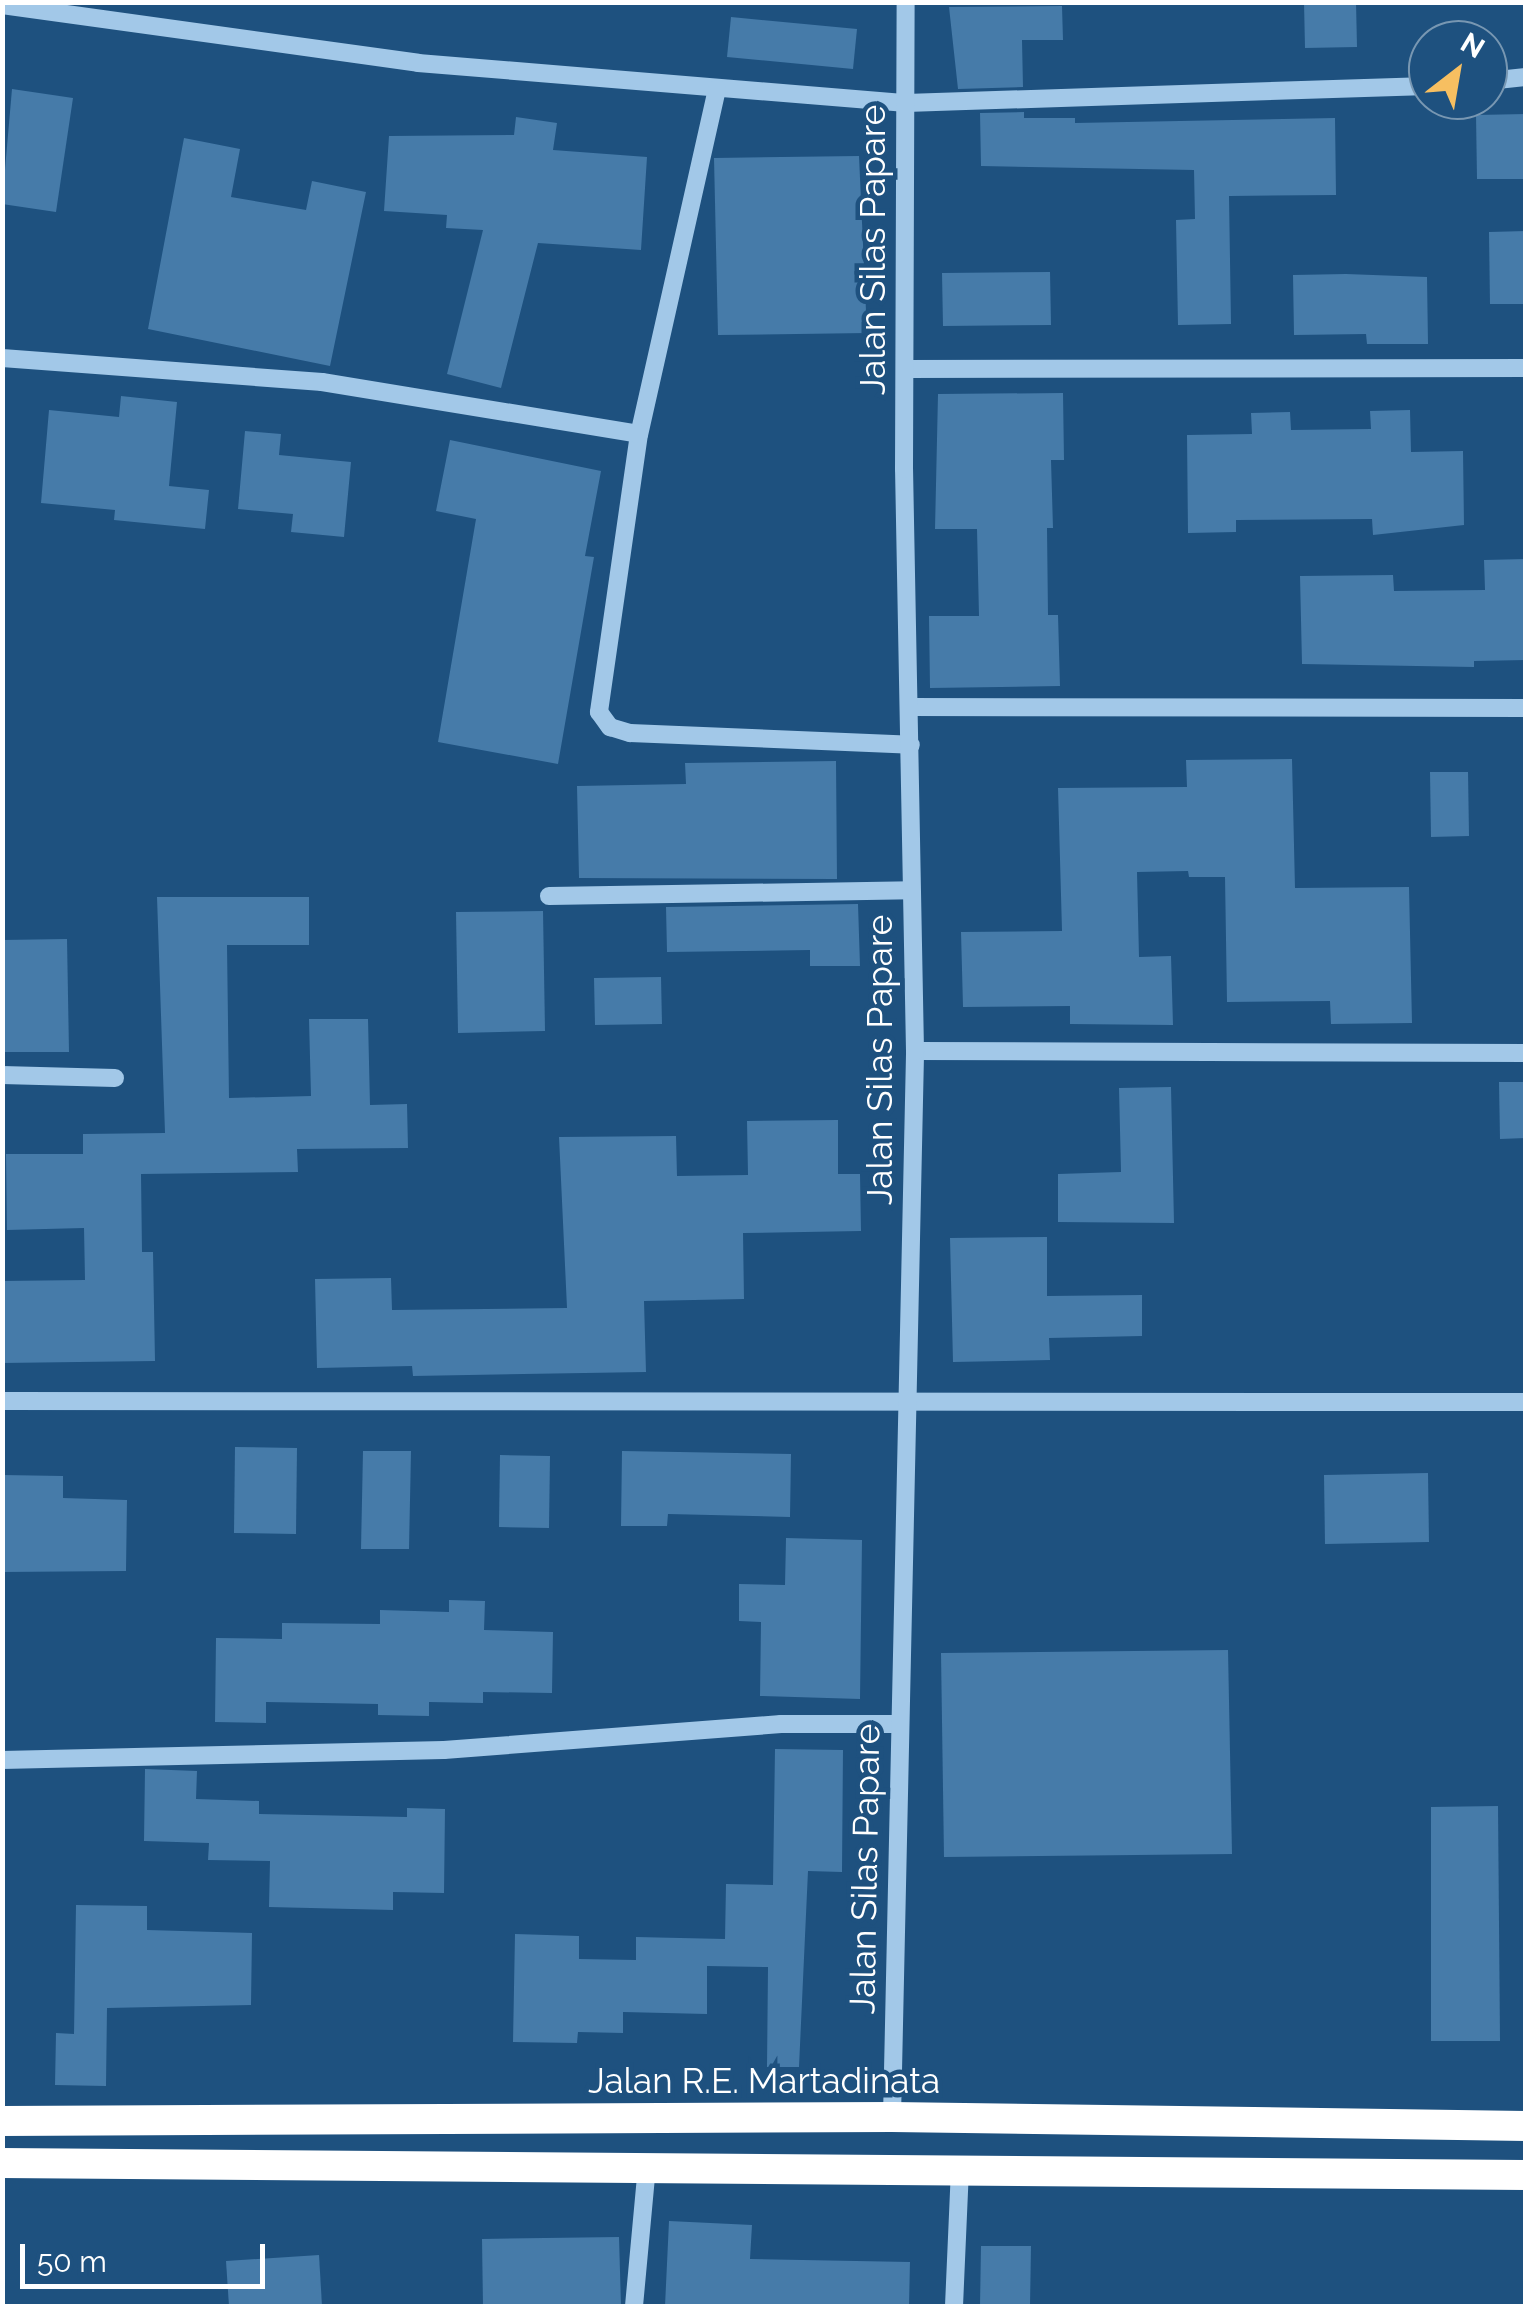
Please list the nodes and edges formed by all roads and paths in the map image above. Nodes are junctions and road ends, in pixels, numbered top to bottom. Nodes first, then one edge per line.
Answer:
1 (906, 2) edge
2 (2, 4) edge
3 (1408, 87) edge
4 (718, 90) junction
5 (906, 102) junction
6 (2, 358) edge
7 (1526, 368) edge
8 (905, 369) junction
9 (639, 434) junction
10 (910, 706) junction
11 (1526, 708) edge
12 (911, 746) junction
13 (911, 890) junction
14 (549, 896) dead end
15 (915, 1051) junction
16 (1526, 1053) edge
17 (2, 1075) edge
18 (115, 1078) dead end
19 (2, 1401) edge
20 (1526, 1402) edge
21 (911, 1403) junction
22 (900, 1724) junction
23 (2, 1760) edge
24 (892, 2116) junction
25 (2, 2120) edge
26 (1526, 2126) edge
27 (2, 2163) edge
28 (648, 2166) junction
29 (960, 2168) junction
30 (1526, 2175) edge
31 (634, 2306) edge
32 (954, 2306) edge

1 - 5 street, Jalan Silas Papare
2 - 4 street
3 - 5 street
4 - 5 street
4 - 9 street
5 - 8 street, Jalan Silas Papare
6 - 9 street
7 - 8 street
8 - 10 street, Jalan Silas Papare
9 - 12 street
10 - 11 street
10 - 12 street, Jalan Silas Papare
12 - 13 street, Jalan Silas Papare
13 - 14 street
13 - 15 street, Jalan Silas Papare
15 - 16 street
15 - 21 street, Jalan Silas Papare
17 - 18 street
19 - 21 street
20 - 21 street
21 - 22 street, Jalan Silas Papare
22 - 23 street
22 - 24 street, Jalan Silas Papare
24 - 25 highway, Jalan R.E. Martadinata
24 - 26 highway, Jalan R.E. Martadinata
27 - 28 highway
28 - 29 highway
28 - 31 street
29 - 30 highway
29 - 32 street

